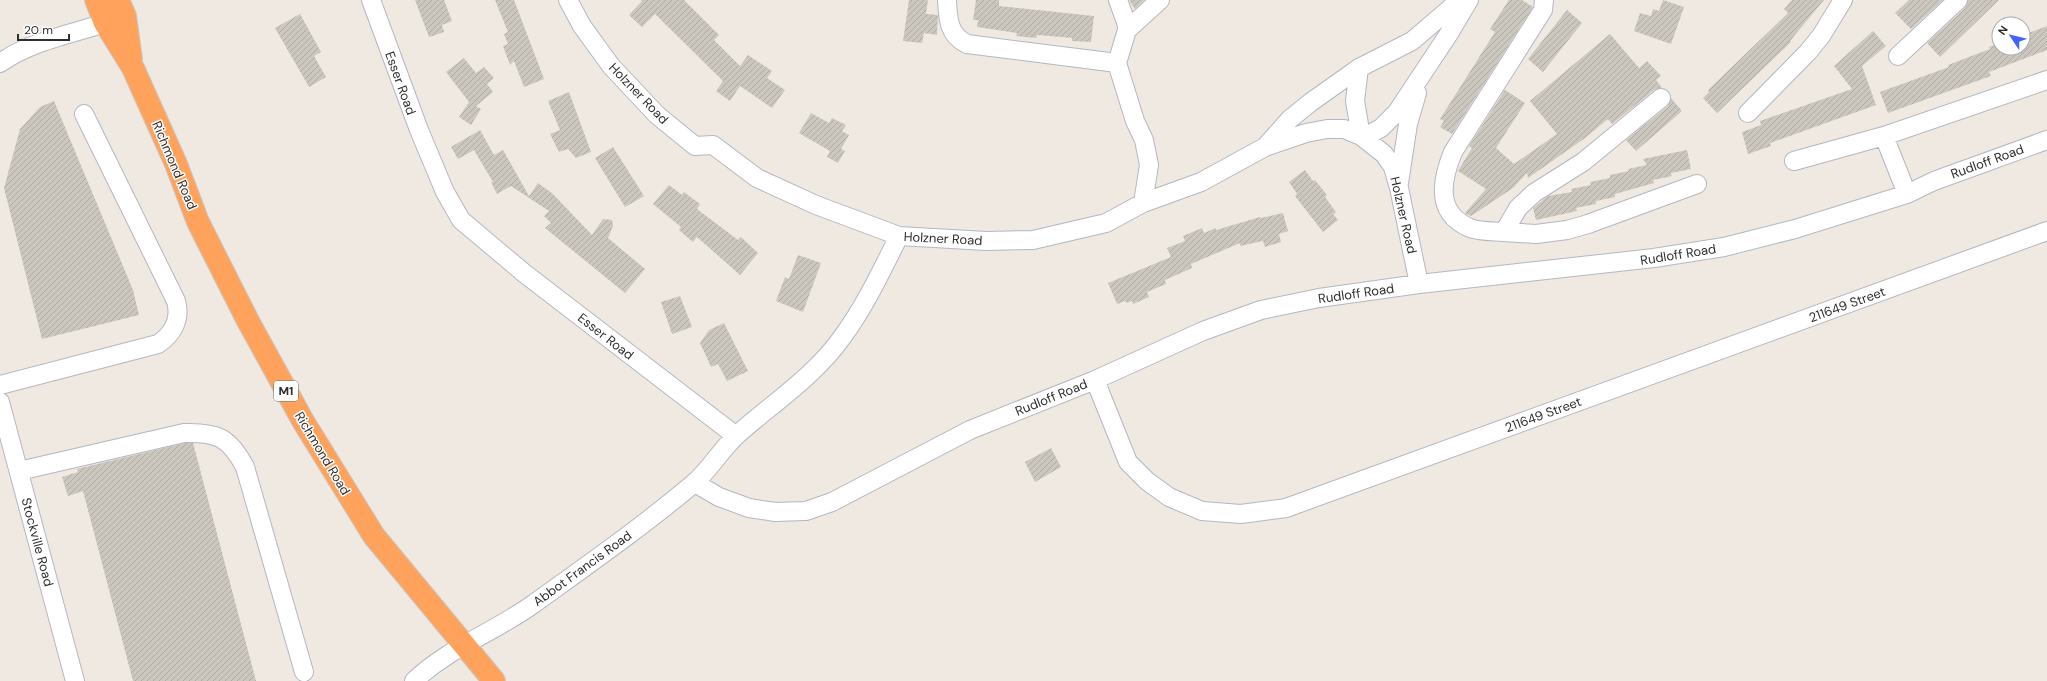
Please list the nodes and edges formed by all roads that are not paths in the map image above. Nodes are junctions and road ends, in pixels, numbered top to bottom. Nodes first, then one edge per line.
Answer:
1 (96, 0) edge
2 (371, 0) edge
3 (568, 0) edge
4 (947, 0) edge
5 (1118, 0) edge
6 (1160, 0) edge
7 (1460, 0) edge
8 (1469, 0) edge
9 (1544, 0) edge
10 (1842, 0) edge
11 (1958, 0) edge
12 (116, 13) edge
13 (1127, 30) junction
14 (3, 55) edge
15 (1898, 56) dead end
16 (1117, 63) junction
17 (1359, 68) junction
18 (1424, 71) junction
19 (2047, 80) edge
20 (1661, 98) dead end
21 (1748, 113) dead end
22 (84, 114) dead end
23 (1361, 136) junction
24 (1884, 136) junction
25 (2047, 140) edge
26 (1265, 147) junction
27 (1794, 161) dead end
28 (1697, 184) dead end
29 (1399, 188) junction
30 (1907, 194) junction
31 (1143, 203) junction
32 (2047, 231) edge
33 (1504, 232) junction
34 (899, 236) junction
35 (1419, 284) junction
36 (1096, 380) junction
37 (0, 385) edge
38 (0, 402) edge
39 (736, 436) junction
40 (19, 471) junction
41 (695, 483) junction
42 (464, 646) junction
43 (304, 672) dead end
44 (75, 681) edge
45 (414, 681) edge
46 (494, 681) edge

1 - 12 highway, Richmond Road / M1
2 - 39 street, Esser Road
3 - 34 street, Holzner Road
4 - 16 street
5 - 13 street
6 - 13 street
7 - 17 street
8 - 18 street
9 - 33 street
10 - 21 street
11 - 15 street
12 - 14 street
12 - 42 highway, Richmond Road / M1
13 - 16 street
16 - 31 street
17 - 23 street
17 - 26 street
18 - 23 street
18 - 29 street
19 - 24 street
20 - 33 street
22 - 37 street
23 - 26 street, Holzner Road
23 - 29 street, Holzner Road
24 - 27 street
24 - 30 street
25 - 30 street, Rudloff Road
26 - 31 street, Holzner Road
28 - 33 street
29 - 35 street, Holzner Road
30 - 35 street, Rudloff Road
31 - 34 street, Holzner Road
32 - 36 street, 211649 Street
34 - 39 street
35 - 36 street, Rudloff Road
36 - 41 street, Rudloff Road
38 - 40 street, Stockville Road
39 - 41 street, Abbot Francis Road
40 - 43 street
40 - 44 street, Stockville Road
41 - 42 street, Abbot Francis Road
42 - 45 street, Abbot Francis Road
42 - 46 highway, Richmond Road / M1

